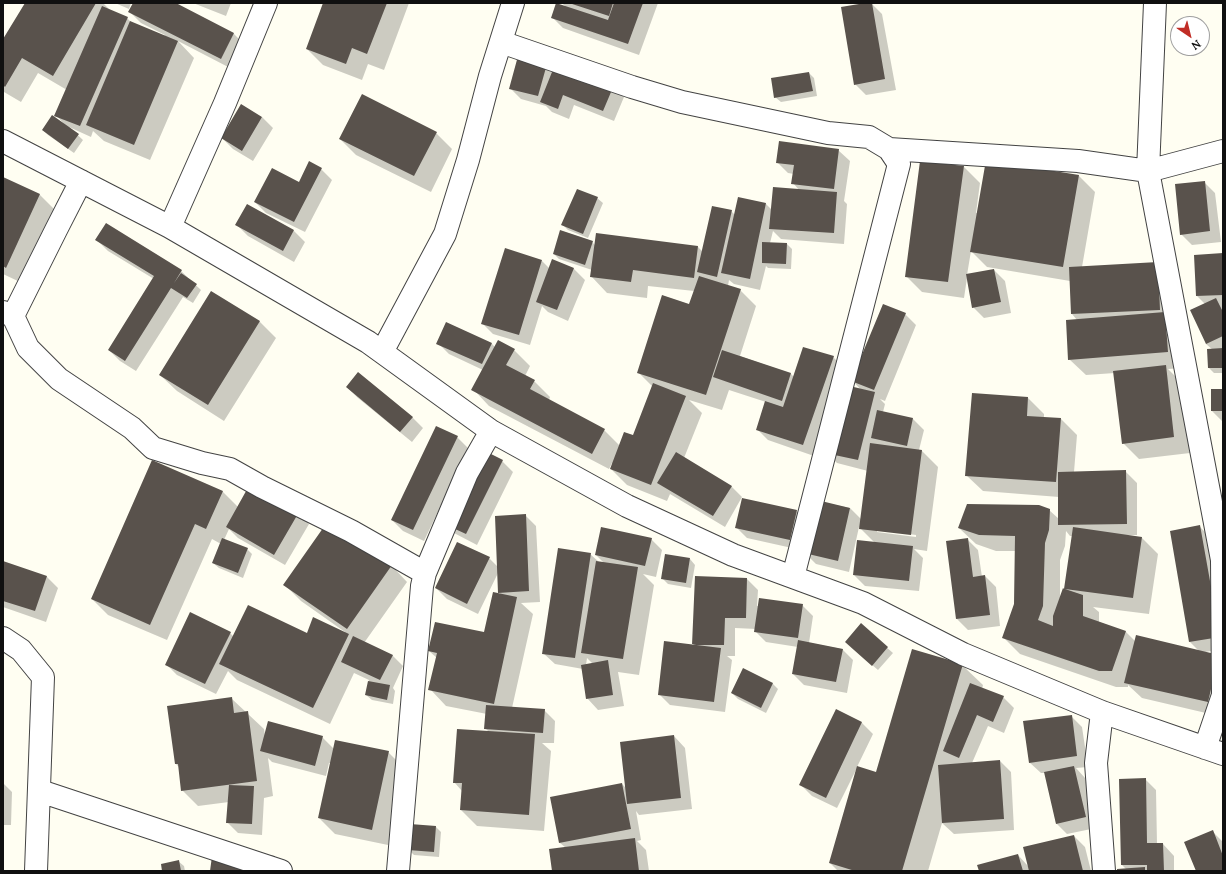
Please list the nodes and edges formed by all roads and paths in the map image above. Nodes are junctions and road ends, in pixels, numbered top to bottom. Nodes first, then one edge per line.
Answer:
1 (266, 3) edge
2 (513, 3) edge
3 (1155, 3) edge
4 (501, 42) junction
5 (3, 141) edge
6 (889, 149) junction
7 (1223, 151) edge
8 (1148, 170) junction
9 (81, 181) junction
10 (170, 226) junction
11 (8, 314) edge
12 (382, 352) junction
13 (491, 431) junction
14 (425, 573) junction
15 (792, 577) junction
16 (3, 638) edge
17 (1102, 712) junction
18 (1214, 751) edge
19 (40, 791) junction
20 (36, 871) edge
21 (281, 871) edge
22 (398, 871) edge
23 (1104, 871) edge

1 - 10 street
2 - 4 street
3 - 8 street
4 - 6 street
4 - 12 street
5 - 9 street
6 - 8 street
6 - 15 street
7 - 8 street
8 - 18 street
9 - 10 street
9 - 11 street
10 - 12 street
11 - 14 street
12 - 13 street
13 - 14 street
13 - 15 street
14 - 22 street
15 - 17 street
16 - 19 street
17 - 18 street
17 - 23 street
19 - 20 street
19 - 21 street

